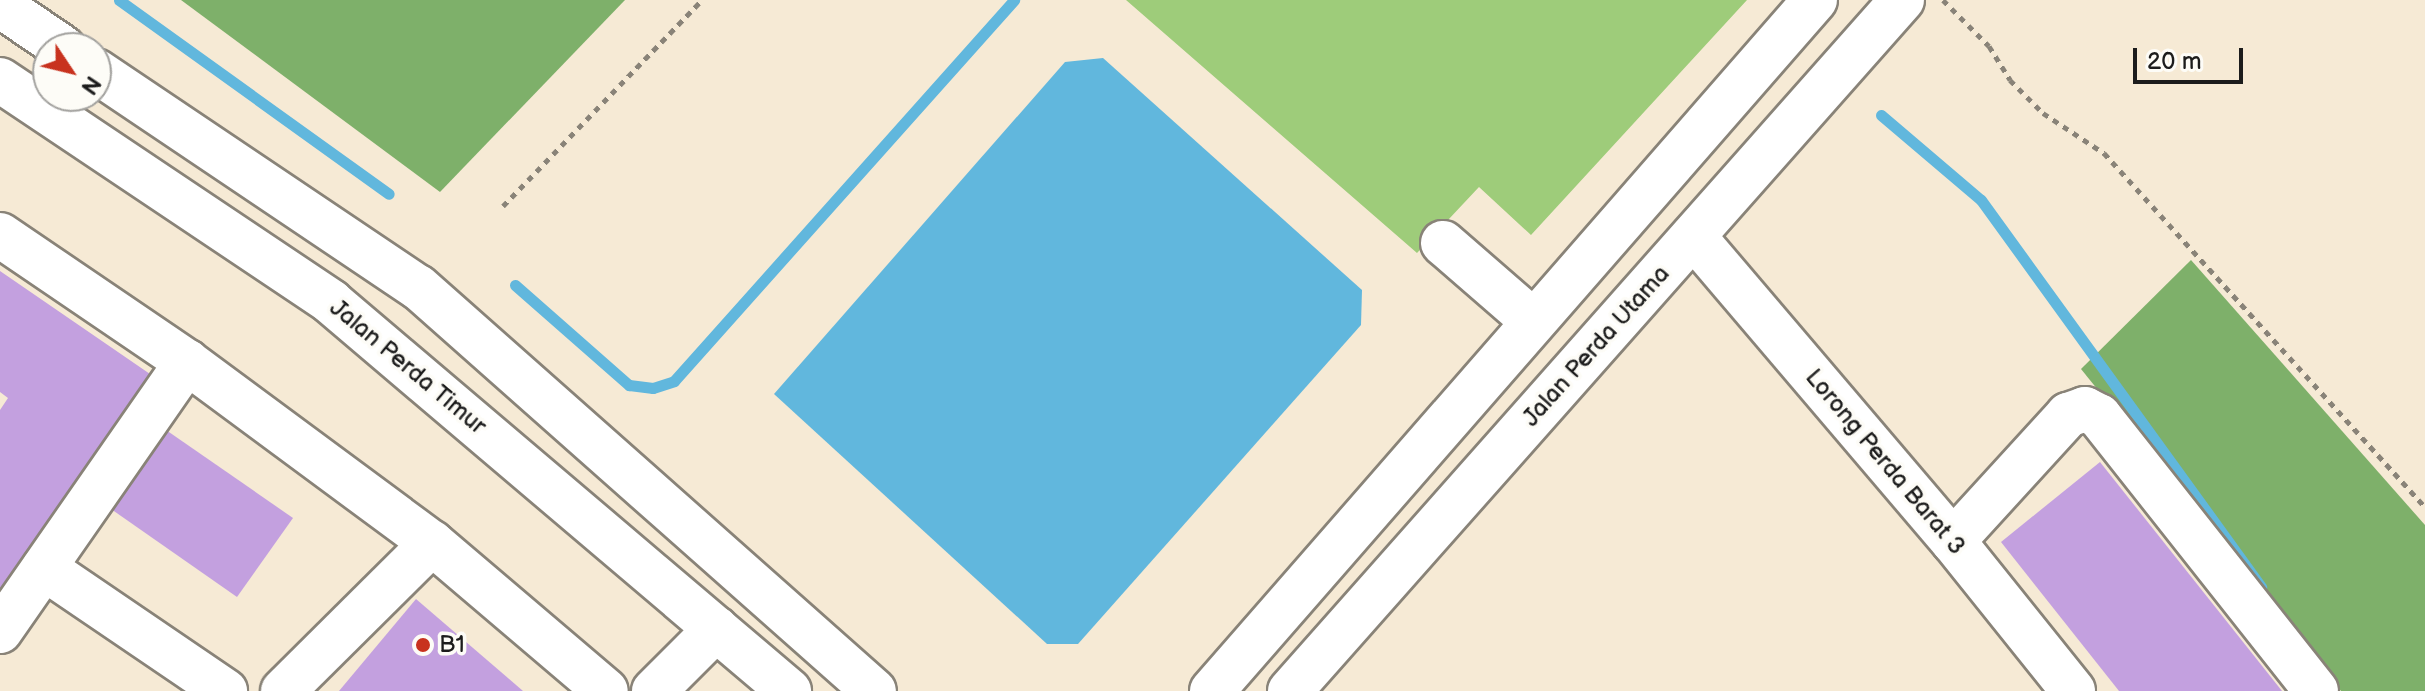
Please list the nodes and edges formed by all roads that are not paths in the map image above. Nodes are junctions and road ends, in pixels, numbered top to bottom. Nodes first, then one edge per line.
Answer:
1 (1815, 0) edge
2 (1902, 0) edge
3 (0, 5) edge
4 (40, 32) edge
5 (0, 80) edge
6 (112, 82) edge
7 (1707, 126) junction
8 (0, 235) edge
9 (1694, 237) junction
10 (1443, 243) dead end
11 (1589, 257) junction
12 (1532, 320) junction
13 (187, 362) junction
14 (1953, 541) junction
15 (432, 543) junction
16 (44, 568) junction
17 (716, 629) junction
18 (0, 631) edge
19 (225, 691) edge
20 (283, 691) edge
21 (606, 691) edge
22 (654, 691) edge
23 (789, 691) edge
24 (874, 691) edge
25 (1212, 691) edge
26 (1290, 691) edge
27 (2073, 691) edge
28 (2316, 691) edge

1 - 7 street
2 - 9 street, Jalan Perda Utama
3 - 4 street
5 - 17 street, Jalan Perda Timur
6 - 24 street
7 - 9 street
7 - 11 street
8 - 13 street
9 - 11 street
9 - 14 street, Lorong Perda Barat 3
9 - 26 street, Jalan Perda Utama
10 - 12 street
11 - 12 street
12 - 25 street
13 - 15 street
13 - 16 street
14 - 27 street, Lorong Perda Barat 3
14 - 28 street
15 - 20 street
15 - 21 street
16 - 18 street
16 - 19 street
17 - 22 street
17 - 23 street, Jalan Perda Timur

